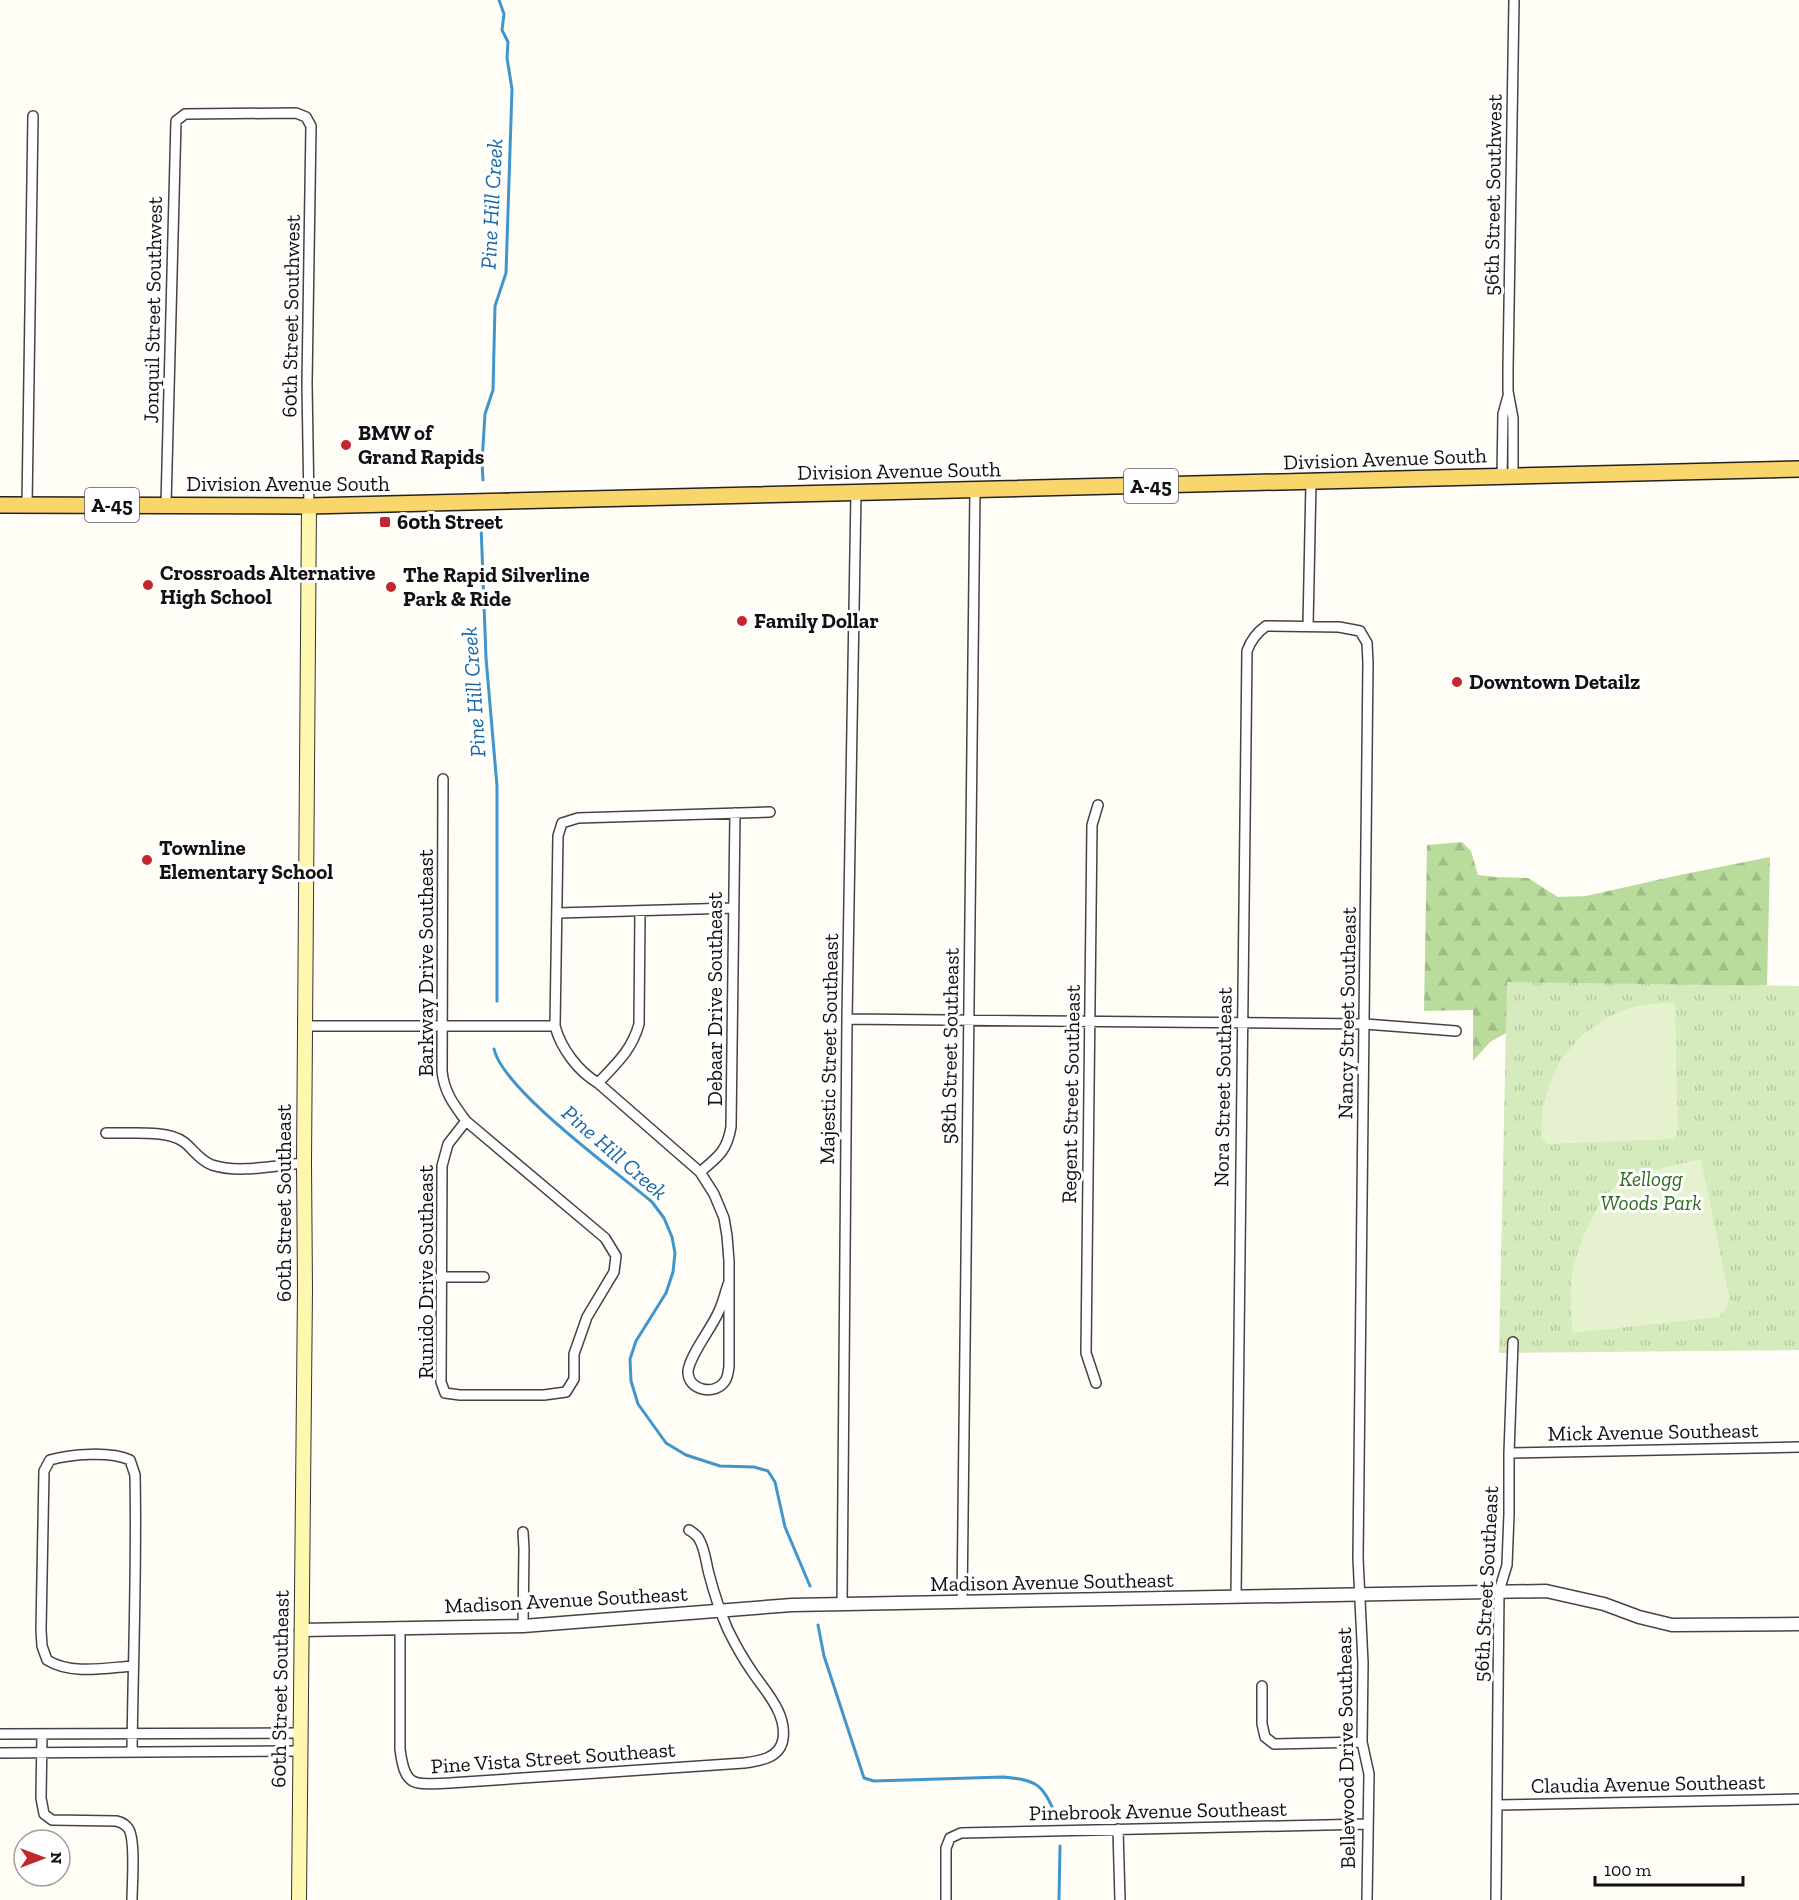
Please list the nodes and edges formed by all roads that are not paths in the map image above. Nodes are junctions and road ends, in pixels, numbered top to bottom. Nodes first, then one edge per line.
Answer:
1 (1514, 0) edge
2 (33, 116) dead end
3 (179, 117) joint
4 (1799, 469) edge
5 (1507, 476) junction
6 (1311, 482) junction
7 (975, 490) junction
8 (856, 493) junction
9 (0, 505) edge
10 (27, 505) junction
11 (166, 505) junction
12 (309, 506) junction
13 (1308, 626) junction
14 (443, 779) dead end
15 (1098, 805) dead end
16 (770, 812) dead end
17 (735, 813) junction
18 (733, 908) junction
19 (639, 912) junction
20 (558, 914) junction
21 (847, 1019) junction
22 (968, 1020) junction
23 (1090, 1022) junction
24 (1242, 1023) junction
25 (1365, 1024) junction
26 (306, 1026) junction
27 (555, 1026) junction
28 (442, 1027) junction
29 (1456, 1031) dead end
30 (598, 1083) junction
31 (466, 1121) junction
32 (106, 1133) dead end
33 (304, 1163) junction
34 (700, 1172) junction
35 (484, 1276) dead end
36 (440, 1277) junction
37 (729, 1282) junction
38 (1513, 1342) dead end
39 (1096, 1383) dead end
40 (446, 1393) joint
41 (1799, 1447) edge
42 (1509, 1453) junction
43 (689, 1530) dead end
44 (523, 1532) dead end
45 (1499, 1591) junction
46 (1360, 1594) junction
47 (1236, 1598) junction
48 (962, 1603) junction
49 (842, 1605) junction
50 (720, 1611) junction
51 (1799, 1624) edge
52 (523, 1626) junction
53 (400, 1628) junction
54 (301, 1630) junction
55 (133, 1666) junction
56 (1262, 1686) dead end
57 (300, 1733) junction
58 (0, 1734) edge
59 (42, 1734) junction
60 (133, 1734) junction
61 (1362, 1742) junction
62 (300, 1751) junction
63 (132, 1752) junction
64 (0, 1753) edge
65 (41, 1753) junction
66 (1799, 1799) edge
67 (1497, 1805) junction
68 (1368, 1824) junction
69 (1118, 1829) junction
70 (132, 1900) edge
71 (299, 1900) edge
72 (946, 1900) edge
73 (1119, 1900) edge
74 (1367, 1900) edge
75 (1496, 1900) edge

1 - 5 street, 56th Street Southwest
2 - 10 street
3 - 11 street, Jonquil Street Southwest
3 - 12 street, 60th Street Southwest
4 - 5 main road, Division Avenue South / A-45
5 - 6 main road, Division Avenue South / A-45
6 - 7 main road, Division Avenue South / A-45
6 - 13 street
7 - 8 main road, Division Avenue South / A-45
7 - 22 street, 58th Street Southeast
8 - 12 main road, Division Avenue South / A-45
8 - 21 street, Majestic Street Southeast
9 - 10 main road, Division Avenue South / A-45
10 - 11 main road, Division Avenue South / A-45
11 - 12 main road, Division Avenue South / A-45
12 - 26 main road, 60th Street Southeast
13 - 24 street, Nora Street Southeast
13 - 25 street, Nancy Street Southeast
14 - 28 street, Barkway Drive Southeast
15 - 23 street, Regent Street Southeast
16 - 17 street
17 - 18 street, Debaar Drive Southeast
17 - 20 street
18 - 19 street
18 - 34 street, Debaar Drive Southeast
19 - 20 street
19 - 30 street
20 - 27 street
21 - 22 street
21 - 49 street, Majestic Street Southeast
22 - 23 street
22 - 48 street, 58th Street Southeast
23 - 24 street
23 - 39 street, Regent Street Southeast
24 - 25 street
24 - 47 street, Nora Street Southeast
25 - 29 street
25 - 46 street, Nancy Street Southeast
26 - 28 street
26 - 33 main road, 60th Street Southeast
27 - 28 street
27 - 30 street
28 - 31 street, Barkway Drive Southeast
30 - 34 street
31 - 36 street, Runido Drive Southeast
31 - 40 street, Barkway Drive Southeast
32 - 33 street
33 - 54 main road, 60th Street Southeast
34 - 37 street
35 - 36 street
36 - 40 street, Runido Drive Southeast
37 - 37 street
38 - 42 street, 56th Street Southeast
41 - 42 street, Mick Avenue Southeast
42 - 45 street, 56th Street Southeast
43 - 50 street
44 - 52 street
45 - 46 street, Madison Avenue Southeast
45 - 51 street, Madison Avenue Southeast
45 - 67 street, 56th Street Southeast
46 - 47 street, Madison Avenue Southeast
46 - 61 street, Bellewood Drive Southeast
47 - 48 street, Madison Avenue Southeast
48 - 49 street, Madison Avenue Southeast
49 - 50 street, Madison Avenue Southeast
50 - 52 street, Madison Avenue Southeast
50 - 53 street, Pine Vista Street Southeast
52 - 53 street, Madison Avenue Southeast
53 - 54 street, Madison Avenue Southeast
54 - 57 main road, 60th Street Southeast
55 - 55 street
55 - 60 street
56 - 61 street
57 - 60 street
57 - 62 main road, 60th Street Southeast
58 - 59 street
59 - 60 street
59 - 65 street
60 - 63 street
61 - 68 street, Bellewood Drive Southeast
62 - 63 street
62 - 71 main road, 60th Street Southeast
63 - 65 street
64 - 65 street
65 - 70 street
66 - 67 street, Claudia Avenue Southeast
67 - 75 street, 56th Street Southeast
68 - 69 street, Pinebrook Avenue Southeast
68 - 74 street, Bellewood Drive Southeast
69 - 72 street, Pinebrook Avenue Southeast
69 - 73 street

